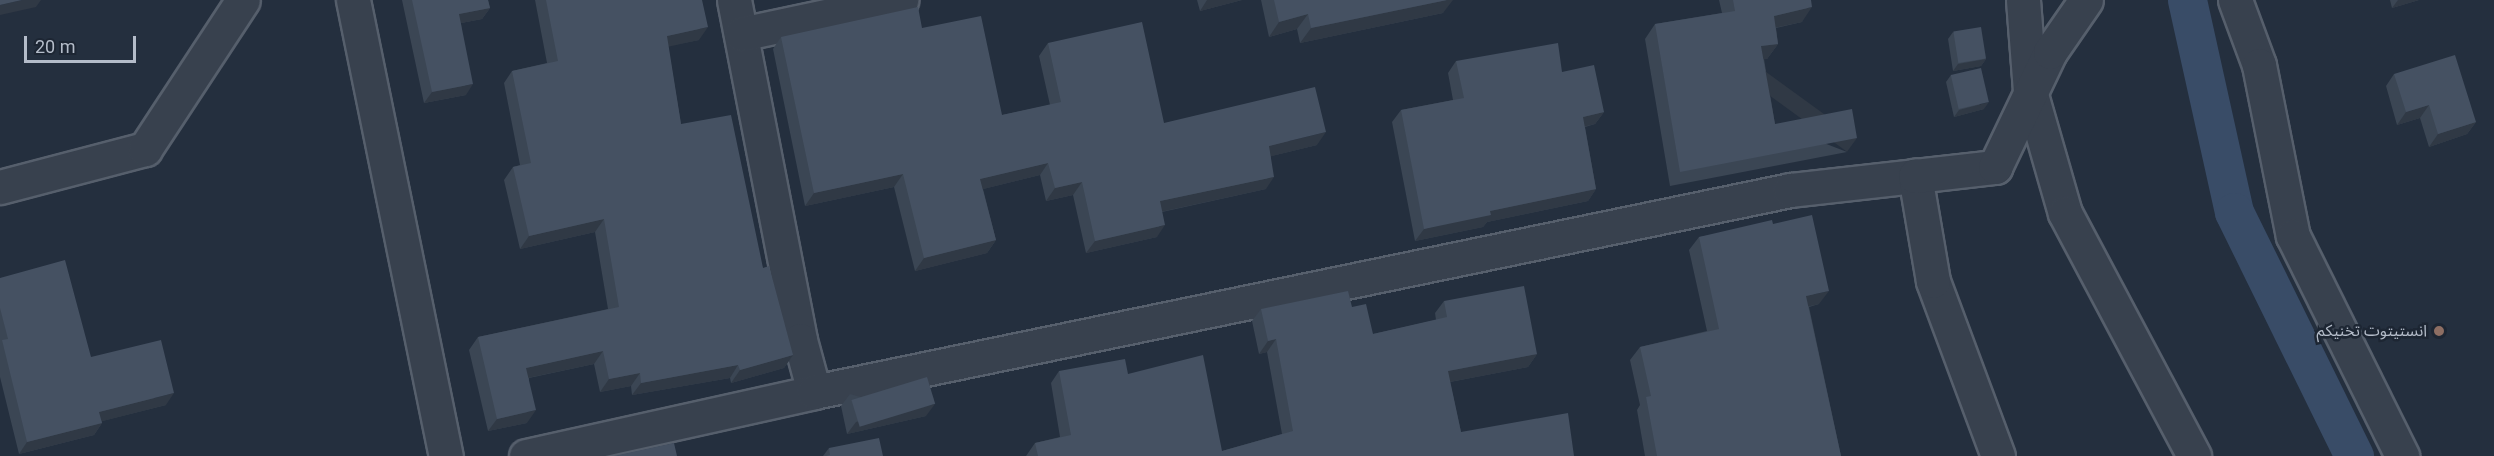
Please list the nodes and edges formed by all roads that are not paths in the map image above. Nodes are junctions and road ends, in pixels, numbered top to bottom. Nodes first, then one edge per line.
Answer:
1 (243, 0) edge
2 (352, 0) edge
3 (734, 0) edge
4 (901, 0) edge
5 (2023, 0) edge
6 (2086, 0) edge
7 (2235, 0) edge
8 (741, 34) junction
9 (2030, 91) junction
10 (1915, 176) junction
11 (0, 187) edge
12 (814, 392) junction
13 (446, 456) edge
14 (526, 456) edge
15 (1998, 456) edge
16 (2194, 456) edge
17 (2403, 456) edge

1 - 11 street
2 - 13 street
3 - 8 street
4 - 8 street
5 - 9 street
6 - 9 street
7 - 17 street
8 - 12 street
9 - 10 street
9 - 16 street
10 - 12 street
10 - 15 street
12 - 14 street

